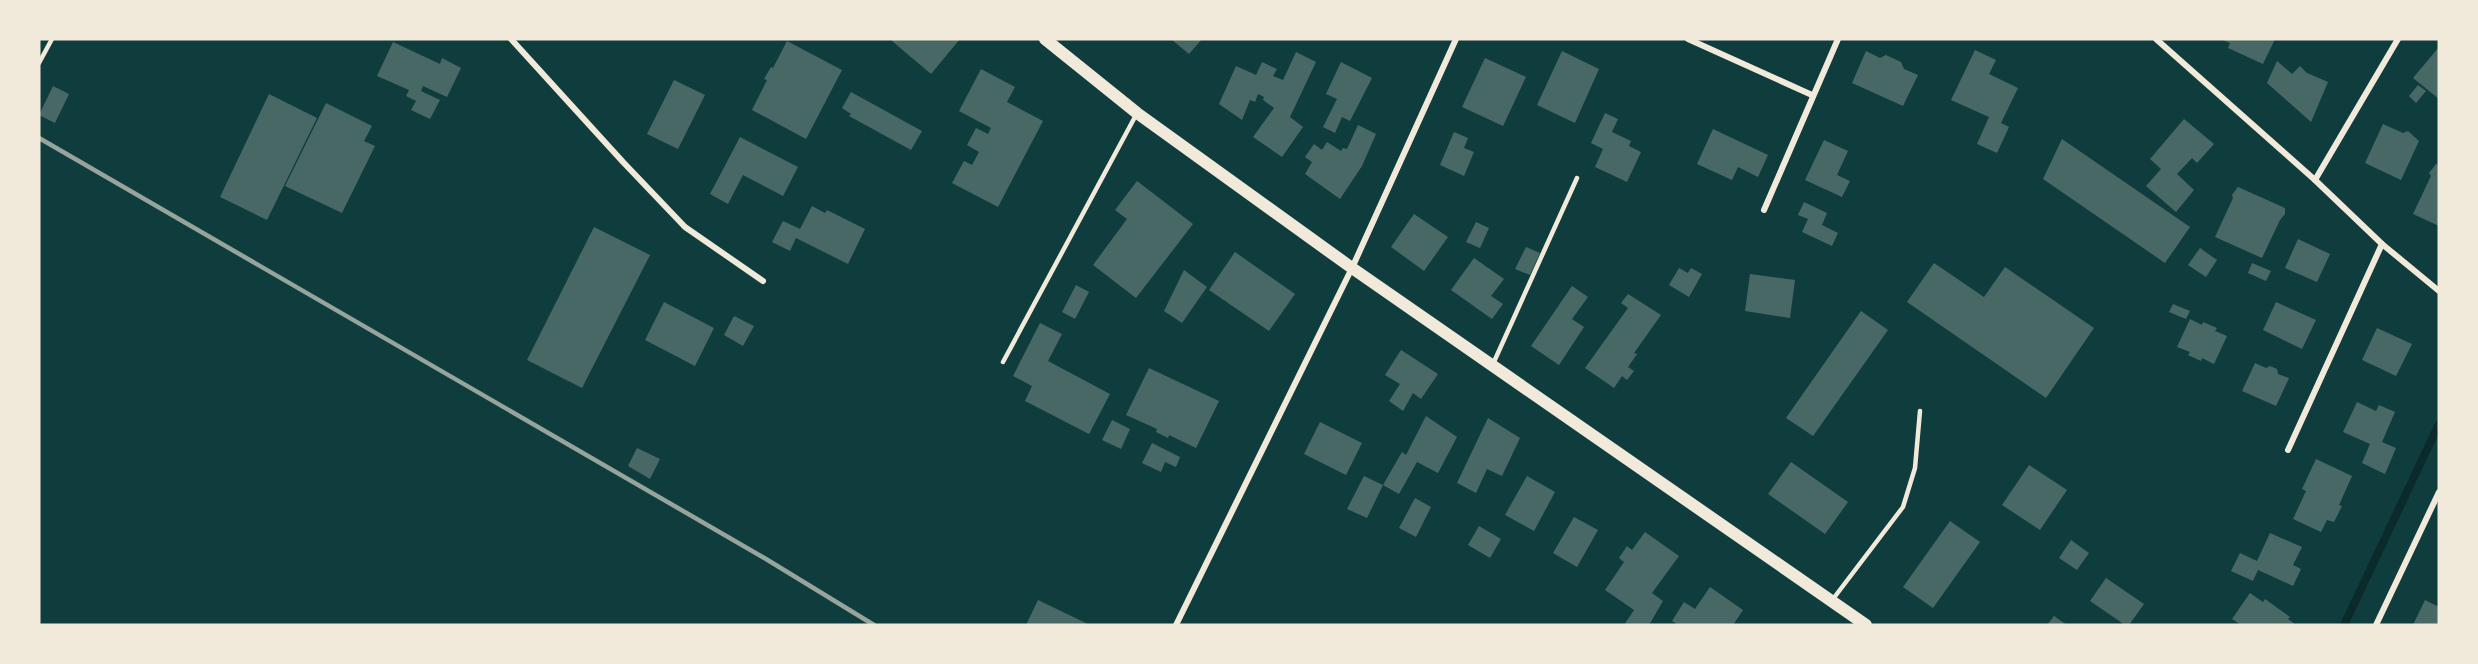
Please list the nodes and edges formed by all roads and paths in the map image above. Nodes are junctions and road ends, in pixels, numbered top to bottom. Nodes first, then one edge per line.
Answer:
1 (52, 39) edge
2 (511, 39) edge
3 (1045, 39) edge
4 (1456, 39) edge
5 (1688, 39) edge
6 (1838, 39) edge
7 (2156, 39) edge
8 (2398, 39) edge
9 (39, 63) edge
10 (1812, 96) junction
11 (1137, 112) junction
12 (1577, 178) dead end
13 (2315, 180) junction
14 (1764, 210) dead end
15 (2382, 244) junction
16 (1352, 268) junction
17 (764, 281) dead end
18 (2439, 291) edge
19 (1003, 362) dead end
20 (1493, 365) junction
21 (1920, 411) dead end
22 (2288, 450) dead end
23 (2439, 492) edge
24 (1831, 601) junction
25 (1176, 625) edge
26 (1866, 625) edge
27 (2376, 625) edge

1 - 9 lane
2 - 17 street
3 - 11 main road
4 - 16 street
5 - 10 street
6 - 10 street
7 - 13 street
8 - 13 street
10 - 14 street
11 - 16 main road
11 - 19 lane
12 - 20 lane
13 - 15 street
15 - 18 street
15 - 22 street
16 - 20 main road
16 - 25 street
20 - 24 main road
21 - 24 lane
23 - 27 street
24 - 26 main road

